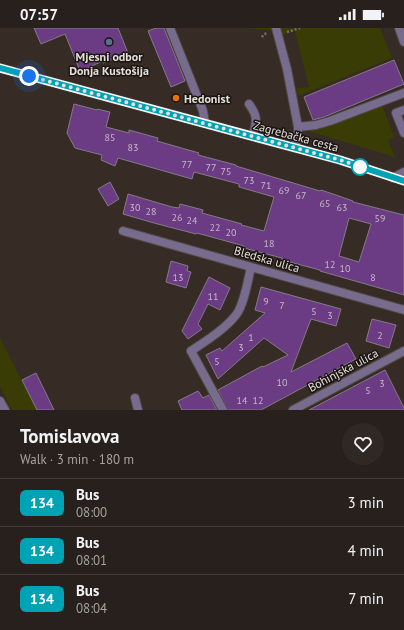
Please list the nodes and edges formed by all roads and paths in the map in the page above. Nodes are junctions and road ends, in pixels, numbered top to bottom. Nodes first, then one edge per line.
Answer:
1 (170, 28) edge
2 (276, 28) edge
3 (399, 28) edge
4 (404, 42) edge
5 (0, 68) edge
6 (404, 93) edge
7 (249, 104) dead end
8 (404, 110) edge
9 (205, 123) junction
10 (298, 127) junction
11 (404, 133) edge
12 (253, 136) junction
13 (295, 148) junction
14 (404, 172) edge
15 (393, 178) junction
16 (404, 181) edge
17 (123, 231) dead end
18 (251, 267) junction
19 (404, 310) edge
20 (404, 350) edge
21 (135, 398) dead end
22 (0, 401) edge
23 (5, 410) edge
24 (138, 410) edge
25 (223, 410) edge
26 (293, 410) edge

1 - 9 street
2 - 10 street
3 - 4 street
5 - 9 street, Zagrebačka cesta
6 - 10 street
7 - 12 street
8 - 11 street
9 - 12 street, Zagrebačka cesta
10 - 13 street
12 - 13 street, Zagrebačka cesta
13 - 15 street, Zagrebačka cesta
14 - 15 street
15 - 16 street, Zagrebačka cesta
17 - 18 street, Bledska ulica
18 - 19 street, Bledska ulica
18 - 25 street
20 - 26 street, Bohinjska ulica
21 - 24 street
22 - 23 street

